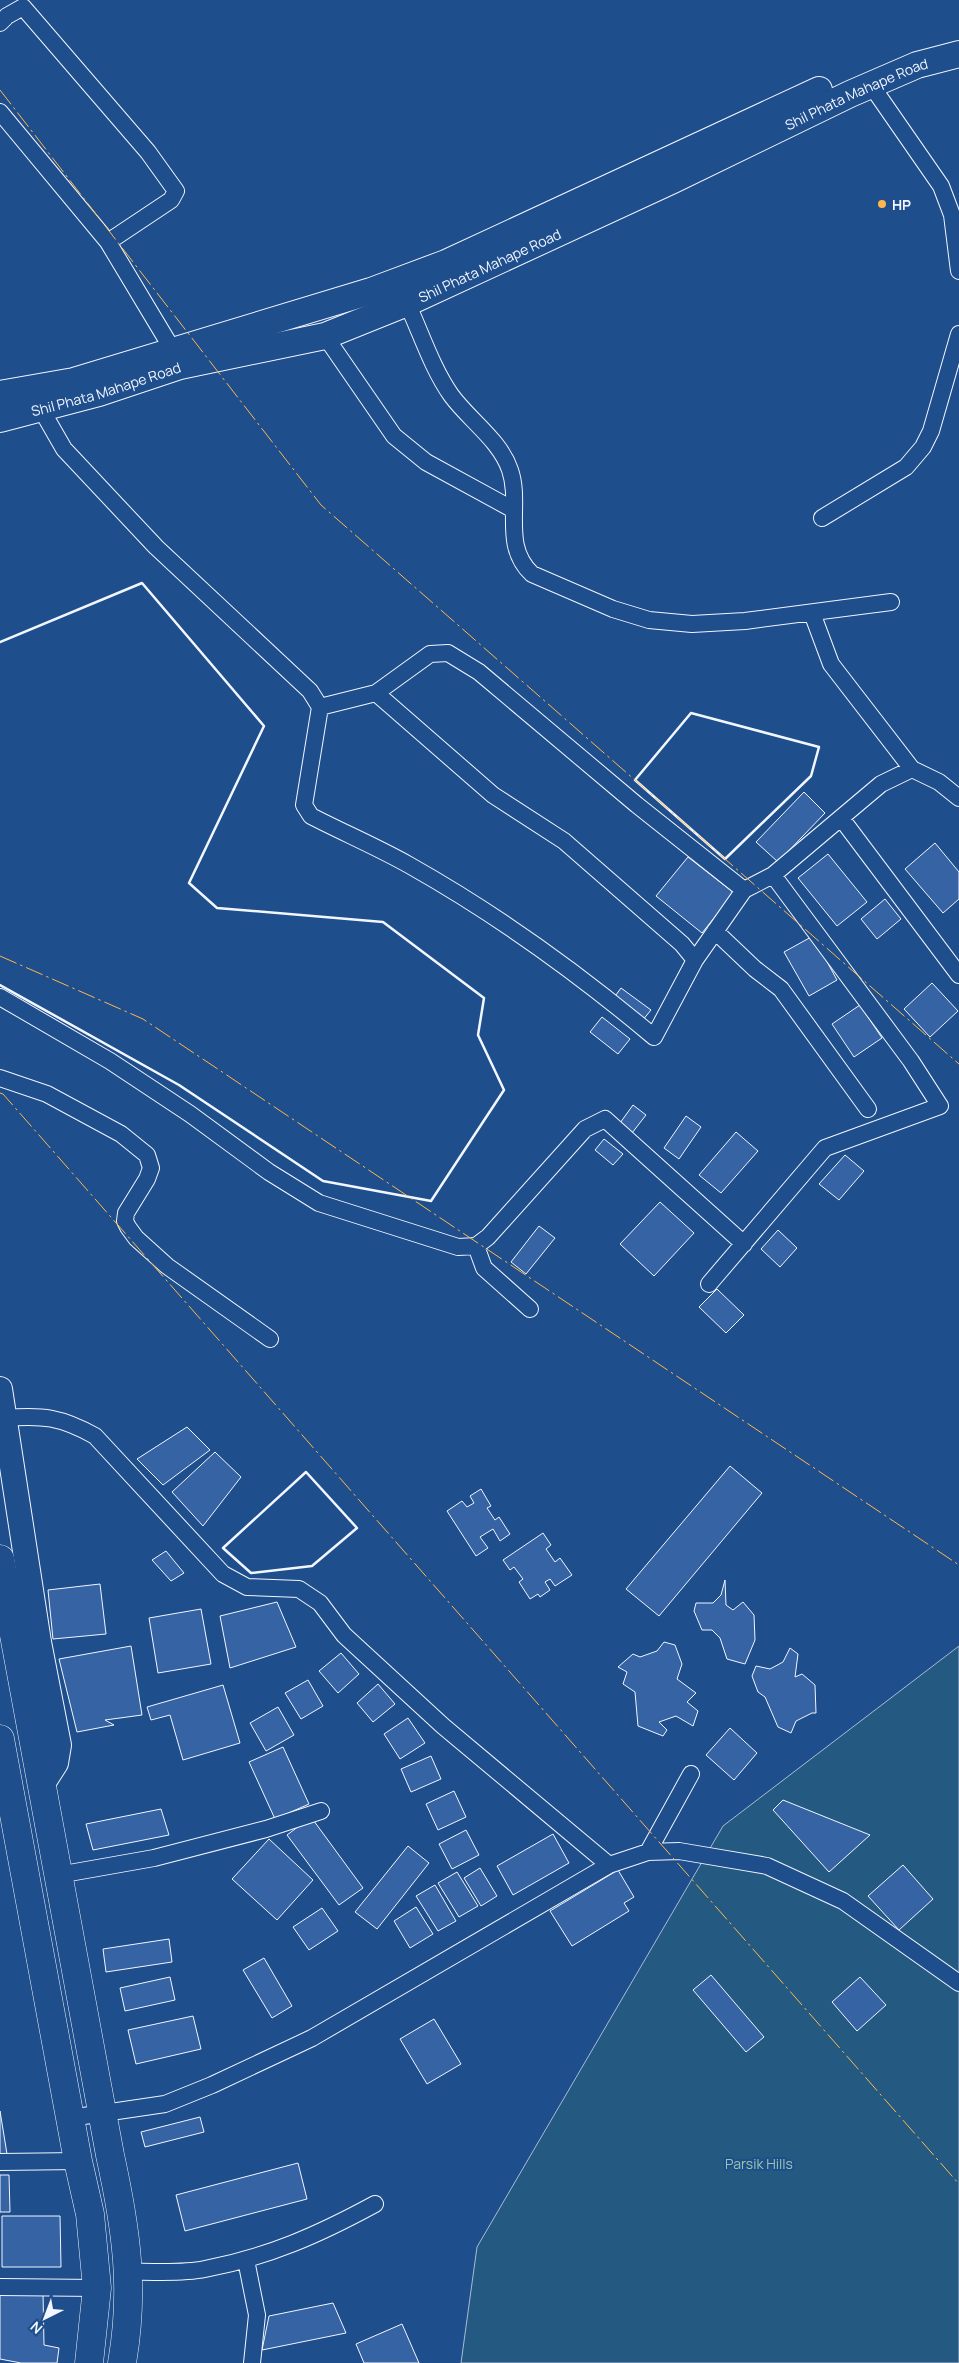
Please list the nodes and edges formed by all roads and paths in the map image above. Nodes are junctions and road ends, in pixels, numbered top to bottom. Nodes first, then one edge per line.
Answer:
1 (0, 24) edge
2 (959, 35) edge
3 (959, 54) edge
4 (871, 85) junction
5 (0, 112) edge
6 (108, 242) junction
7 (959, 271) edge
8 (407, 303) junction
9 (959, 334) edge
10 (325, 336) junction
11 (177, 358) junction
12 (0, 394) edge
13 (41, 409) junction
14 (0, 419) edge
15 (512, 510) junction
16 (822, 518) dead end
17 (891, 602) dead end
18 (812, 612) junction
19 (376, 693) junction
20 (320, 707) junction
21 (912, 769) junction
22 (959, 798) edge
23 (841, 818) junction
24 (773, 875) junction
25 (744, 890) junction
26 (716, 931) junction
27 (695, 960) junction
28 (959, 975) edge
29 (0, 997) edge
30 (0, 1078) edge
31 (868, 1109) dead end
32 (744, 1244) junction
33 (476, 1246) junction
34 (709, 1284) dead end
35 (530, 1309) dead end
36 (270, 1338) dead end
37 (0, 1388) edge
38 (5, 1418) junction
39 (0, 1559) edge
40 (0, 1739) edge
41 (691, 1774) dead end
42 (42, 1784) junction
43 (6, 1797) edge
44 (321, 1811) dead end
45 (648, 1852) junction
46 (609, 1865) junction
47 (58, 1876) junction
48 (73, 1956) junction
49 (40, 1963) junction
50 (959, 1983) edge
51 (102, 2114) junction
52 (70, 2118) junction
53 (78, 2161) junction
54 (0, 2162) edge
55 (374, 2204) dead end
56 (246, 2260) junction
57 (128, 2272) junction
58 (0, 2287) edge
59 (97, 2288) junction
60 (89, 2363) edge
61 (122, 2363) edge
62 (252, 2363) edge

1 - 6 street
2 - 11 main road, Shil Phata Mahape Road
3 - 4 main road, Shil Phata Mahape Road
4 - 7 street
4 - 8 main road, Shil Phata Mahape Road
5 - 6 street
6 - 11 street
8 - 10 main road, Shil Phata Mahape Road
8 - 15 street
9 - 16 street
10 - 11 main road, Shil Phata Mahape Road
10 - 15 street
11 - 12 main road, Shil Phata Mahape Road
11 - 13 main road, Shil Phata Mahape Road
13 - 14 main road, Shil Phata Mahape Road
13 - 20 street
15 - 18 street
17 - 18 street
18 - 21 street
19 - 20 street
19 - 25 street
19 - 27 street
20 - 27 street
21 - 22 street
21 - 23 street
23 - 24 street
23 - 28 street
24 - 25 street
24 - 32 street
25 - 26 street
26 - 27 street
26 - 31 street
29 - 33 street
30 - 36 street
32 - 33 street
32 - 34 street
33 - 35 street
37 - 38 street
38 - 42 street
38 - 46 street
39 - 42 highway
40 - 43 highway
41 - 45 street
42 - 47 highway
43 - 49 highway
44 - 47 street
45 - 46 street
45 - 50 street
46 - 51 street
47 - 48 highway
48 - 49 highway
48 - 51 highway
49 - 52 highway
51 - 52 street
51 - 57 highway
52 - 53 highway
53 - 54 street
53 - 59 highway
55 - 56 street
56 - 57 street
56 - 62 street
57 - 61 highway
58 - 59 street
59 - 60 highway

